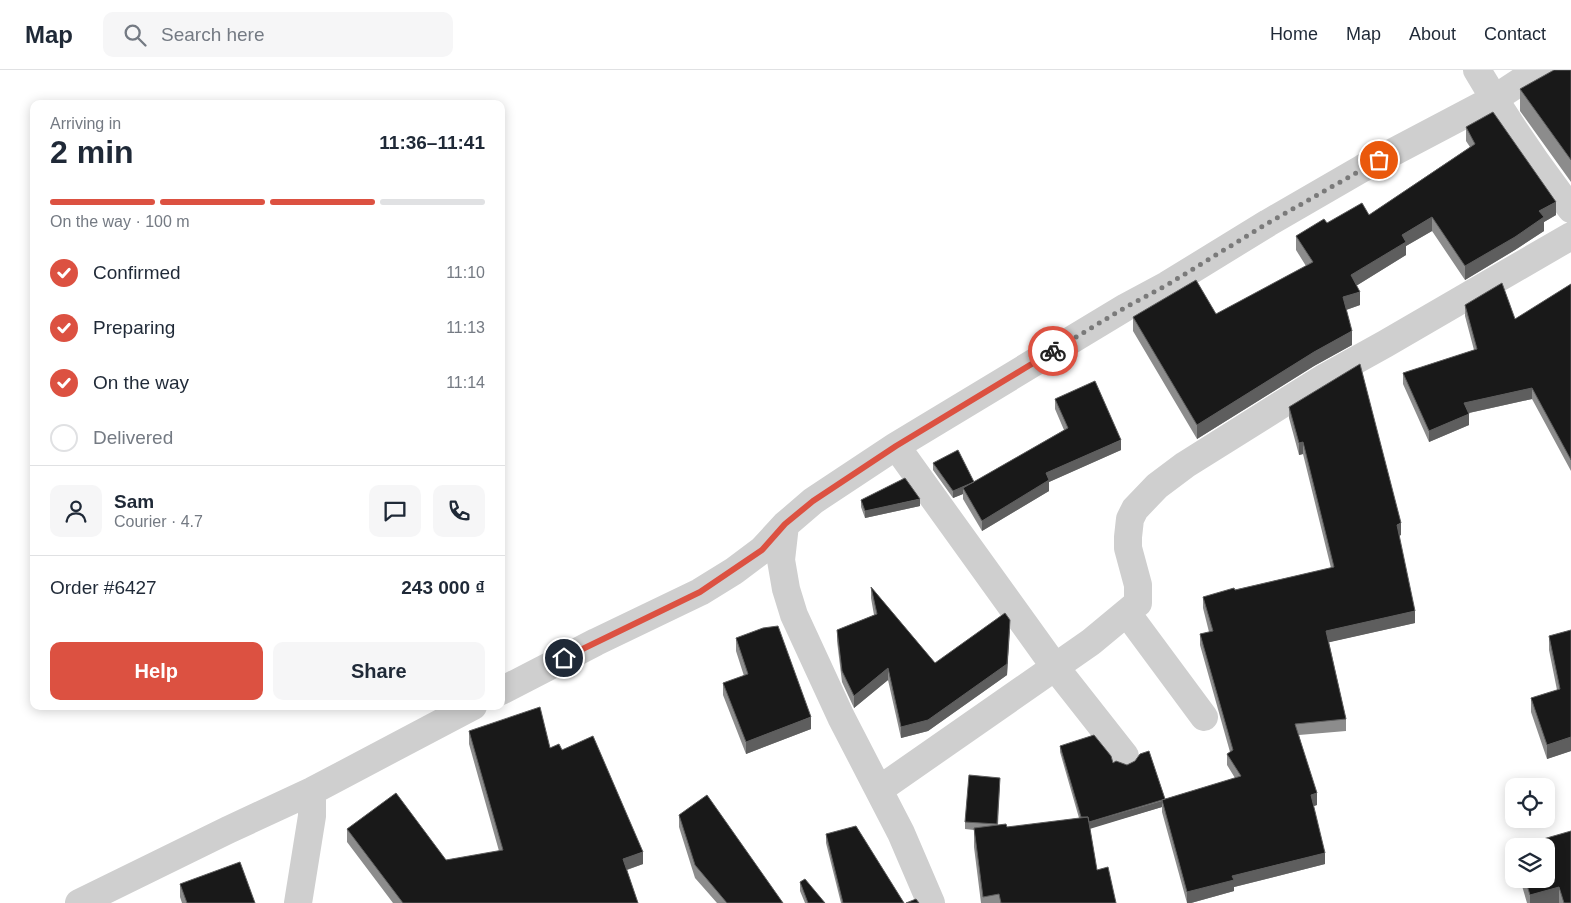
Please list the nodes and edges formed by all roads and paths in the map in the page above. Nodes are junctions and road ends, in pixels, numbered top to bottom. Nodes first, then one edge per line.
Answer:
1 (1477, 70) edge
2 (1538, 70) edge
3 (1494, 99) junction
4 (1571, 209) edge
5 (1571, 236) edge
6 (896, 446) junction
7 (785, 524) junction
8 (1127, 613) junction
9 (1055, 667) junction
10 (505, 689) edge
11 (464, 710) edge
12 (1204, 717) dead end
13 (1125, 756) dead end
14 (880, 789) junction
15 (312, 791) junction
16 (79, 903) edge
17 (298, 903) edge
18 (931, 903) edge

1 - 3 street
2 - 3 street
3 - 4 street
3 - 6 street
5 - 8 street
6 - 7 street
6 - 9 street
7 - 10 street
7 - 14 street
8 - 9 street
8 - 12 street
9 - 13 street
9 - 14 street
11 - 15 street
14 - 18 street
15 - 16 street
15 - 17 street

